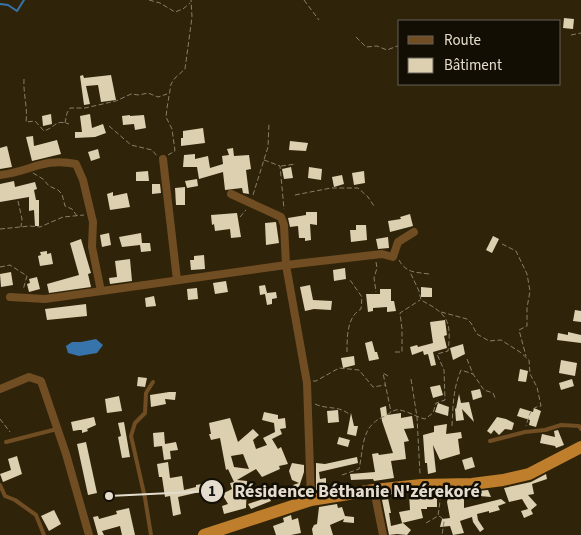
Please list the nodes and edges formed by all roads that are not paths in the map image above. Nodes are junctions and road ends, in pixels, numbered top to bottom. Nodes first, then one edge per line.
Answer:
1 (163, 159) road end
2 (0, 175) edge
3 (231, 194) dead end
4 (414, 232) dead end
5 (286, 265) junction
6 (178, 280) junction
7 (100, 291) junction
8 (10, 297) dead end
9 (152, 382) dead end
10 (0, 389) edge
11 (58, 429) junction
12 (581, 429) edge
13 (490, 441) dead end
14 (6, 442) dead end
15 (581, 446) edge
16 (0, 485) edge
17 (374, 490) junction
18 (311, 500) junction
19 (219, 533) edge
20 (44, 535) edge
21 (89, 535) edge
22 (151, 535) edge
23 (204, 535) edge
24 (383, 535) edge

1 - 6 street
2 - 7 street
3 - 5 street
4 - 5 street
5 - 6 street
5 - 18 street
6 - 7 street
7 - 8 street
9 - 22 lane
10 - 11 street
11 - 14 lane
11 - 21 street
12 - 13 lane
15 - 17 highway
16 - 20 lane
17 - 18 highway
17 - 24 street
18 - 19 highway
19 - 23 highway

